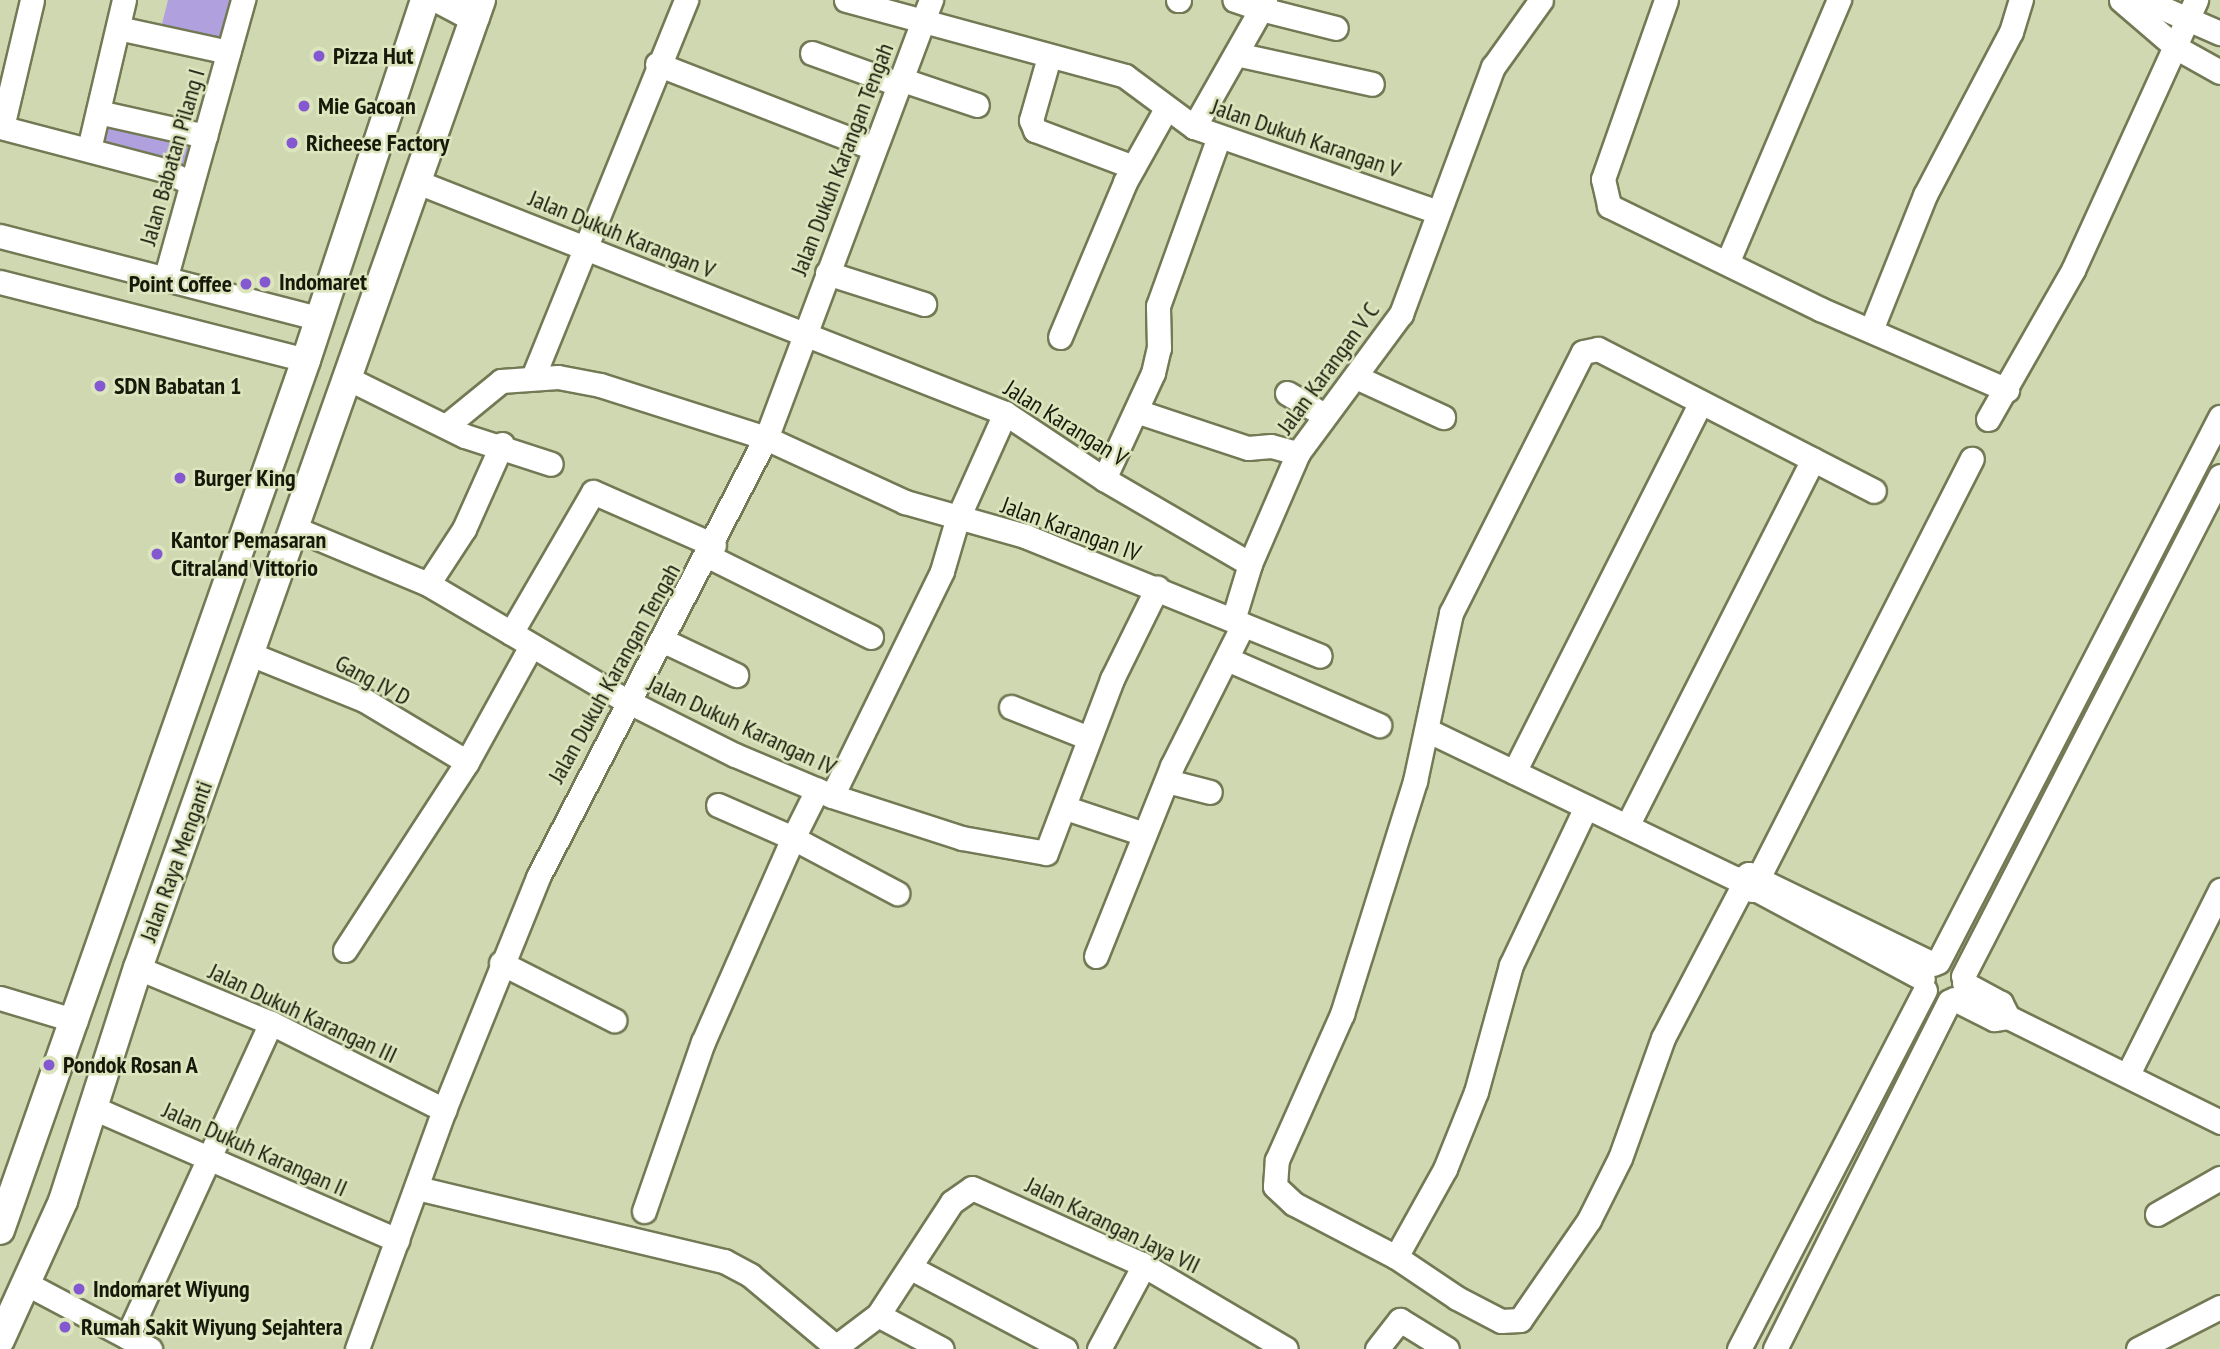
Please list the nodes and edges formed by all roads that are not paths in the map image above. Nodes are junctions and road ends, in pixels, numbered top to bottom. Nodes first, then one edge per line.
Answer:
1 (32, 0) edge
2 (124, 0) edge
3 (243, 0) edge
4 (425, 0) edge
5 (686, 0) edge
6 (846, 0) edge
7 (931, 0) edge
8 (1234, 0) edge
9 (1541, 0) edge
10 (1667, 0) edge
11 (1839, 0) edge
12 (2021, 0) edge
13 (2121, 0) edge
14 (2144, 0) edge
15 (1263, 5) edge
16 (465, 7) edge
17 (2194, 10) edge
18 (921, 24) junction
19 (118, 27) junction
20 (1336, 28) dead end
21 (2220, 33) edge
22 (2177, 48) junction
23 (228, 52) junction
24 (812, 53) dead end
25 (1236, 54) junction
26 (1049, 57) junction
27 (657, 64) junction
28 (2220, 72) edge
29 (899, 82) junction
30 (1372, 84) dead end
31 (977, 105) dead end
32 (1166, 109) junction
33 (98, 113) junction
34 (1, 127) edge
35 (1194, 127) junction
36 (205, 136) junction
37 (1219, 138) junction
38 (871, 147) junction
39 (89, 149) junction
40 (1133, 167) junction
41 (191, 183) junction
42 (419, 183) junction
43 (1438, 212) junction
44 (0, 236) edge
45 (582, 244) junction
46 (1728, 261) junction
47 (827, 273) junction
48 (166, 276) junction
49 (0, 282) edge
50 (924, 304) dead end
51 (320, 319) junction
52 (1871, 330) junction
53 (804, 336) junction
54 (1060, 337) dead end
55 (306, 360) junction
56 (533, 377) junction
57 (1356, 377) junction
58 (351, 380) junction
59 (2007, 390) junction
60 (1287, 393) dead end
61 (1700, 403) junction
62 (1136, 411) junction
63 (1005, 413) junction
64 (1324, 415) junction
65 (1443, 417) dead end
66 (2220, 417) edge
67 (1988, 419) dead end
68 (446, 426) junction
69 (282, 427) junction
70 (766, 438) junction
71 (326, 443) junction
72 (502, 444) junction
73 (1298, 453) junction
74 (1972, 459) dead end
75 (1813, 460) junction
76 (551, 464) dead end
77 (1104, 479) junction
78 (2188, 481) junction
79 (2217, 488) edge
80 (1874, 491) dead end
81 (957, 520) junction
82 (294, 528) junction
83 (711, 550) junction
84 (1250, 564) junction
85 (428, 584) junction
86 (1157, 588) junction
87 (1238, 622) junction
88 (511, 633) junction
89 (871, 637) dead end
90 (664, 641) junction
91 (531, 646) junction
92 (250, 654) junction
93 (1320, 656) dead end
94 (1227, 659) junction
95 (736, 675) dead end
96 (626, 701) junction
97 (1011, 707) dead end
98 (1379, 725) dead end
99 (1427, 730) junction
100 (1089, 738) junction
101 (467, 762) junction
102 (1514, 772) junction
103 (1167, 781) junction
104 (1210, 792) dead end
105 (824, 793) junction
106 (718, 805) dead end
107 (1586, 807) junction
108 (1066, 808) junction
109 (1627, 826) junction
110 (1144, 834) junction
111 (793, 838) junction
112 (1747, 881) junction
113 (2220, 890) edge
114 (897, 893) dead end
115 (345, 950) dead end
116 (1096, 956) dead end
117 (501, 963) junction
118 (138, 968) junction
119 (1930, 974) junction
120 (1957, 990) junction
121 (0, 998) edge
122 (614, 1020) dead end
123 (76, 1021) junction
124 (271, 1023) junction
125 (2128, 1074) junction
126 (91, 1107) junction
127 (444, 1110) junction
128 (2220, 1122) edge
129 (206, 1156) junction
130 (47, 1169) junction
131 (2220, 1178) edge
132 (417, 1188) junction
133 (644, 1212) dead end
134 (2157, 1214) dead end
135 (0, 1230) edge
136 (397, 1240) junction
137 (1396, 1257) junction
138 (1144, 1265) junction
139 (913, 1269) junction
140 (29, 1285) junction
141 (2220, 1307) edge
142 (878, 1315) junction
143 (127, 1338) junction
144 (0, 1340) edge
145 (834, 1348) edge
146 (150, 1349) edge
147 (357, 1349) edge
148 (942, 1349) edge
149 (1065, 1349) edge
150 (1099, 1349) edge
151 (1286, 1349) edge
152 (1377, 1349) edge
153 (1447, 1349) edge
154 (1740, 1349) edge
155 (1775, 1349) edge
156 (2138, 1349) edge

1 - 34 street
2 - 19 street
3 - 23 street, Jalan Babatan Pilang I
4 - 51 main road, Jalan Raya Menganti
5 - 27 street
6 - 18 street, Jalan Dukuh Karangan V
7 - 18 street, Jalan Dukuh Karangan Tengah
8 - 15 street
9 - 43 street, Jalan Karangan V C
10 - 46 street
11 - 46 street
12 - 52 street
13 - 22 street
14 - 17 street
15 - 20 street
15 - 25 street
16 - 42 main road, Jalan Raya Menganti
17 - 21 street
17 - 22 street
18 - 26 street, Jalan Dukuh Karangan V
18 - 29 street, Jalan Dukuh Karangan Tengah
19 - 23 street, Jalan Babatan Pilang I
19 - 33 street
22 - 28 street
22 - 59 street
23 - 36 street, Jalan Babatan Pilang I
24 - 29 street
25 - 30 street
25 - 35 street
26 - 32 street, Jalan Dukuh Karangan V
26 - 40 street
27 - 38 street
27 - 45 street
29 - 31 street
29 - 38 street, Jalan Dukuh Karangan Tengah
32 - 35 street, Jalan Dukuh Karangan V
32 - 40 street
33 - 36 street
33 - 39 street
34 - 39 street
35 - 37 street, Jalan Dukuh Karangan V
36 - 41 street, Jalan Babatan Pilang I
37 - 43 street, Jalan Dukuh Karangan V
37 - 62 street
38 - 47 street, Jalan Dukuh Karangan Tengah
39 - 41 street
40 - 54 street
41 - 48 street, Jalan Babatan Pilang I
42 - 45 street, Jalan Dukuh Karangan V
42 - 58 main road, Jalan Raya Menganti
43 - 57 street, Jalan Karangan V C
44 - 48 street
45 - 53 street, Jalan Dukuh Karangan V
45 - 56 street
46 - 52 street
47 - 50 street
47 - 53 street, Jalan Dukuh Karangan Tengah
48 - 51 street
49 - 55 street
51 - 55 main road, Jalan Raya Menganti
52 - 59 street
53 - 63 street, Jalan Karangan V
53 - 70 street, Jalan Dukuh Karangan Tengah
55 - 69 main road, Jalan Raya Menganti
56 - 68 street, Jalan Karangan IV
56 - 70 street, Jalan Karangan IV
57 - 64 street, Jalan Karangan V C
57 - 65 street
58 - 68 street
58 - 71 main road, Jalan Raya Menganti
59 - 67 street
60 - 64 street
61 - 75 street
61 - 99 street
61 - 102 street
62 - 73 street
62 - 77 street
63 - 77 street, Jalan Karangan V
63 - 81 street
64 - 73 street, Jalan Karangan V C
66 - 78 street
68 - 72 street
69 - 71 main road
69 - 123 main road, Jalan Raya Menganti
70 - 81 street, Jalan Karangan IV
70 - 83 street, Jalan Dukuh Karangan Tengah
71 - 82 main road, Jalan Raya Menganti
72 - 76 street
72 - 85 street
73 - 84 street, Jalan Karangan V C
74 - 112 street
75 - 80 street
75 - 109 street
77 - 84 street, Jalan Karangan V
78 - 79 street
78 - 119 street
79 - 120 street
81 - 86 street, Jalan Karangan IV
81 - 105 street
82 - 85 street, Jalan Dukuh Karangan IV
82 - 92 main road, Jalan Raya Menganti
83 - 88 street
83 - 89 street
83 - 90 street, Jalan Dukuh Karangan Tengah
84 - 87 street, Jalan Karangan V C
85 - 88 street, Jalan Dukuh Karangan IV
86 - 87 street, Jalan Karangan IV
86 - 100 street
87 - 93 street, Jalan Karangan IV
87 - 94 street
88 - 91 street, Jalan Dukuh Karangan IV
90 - 95 street
90 - 96 street, Jalan Dukuh Karangan Tengah
91 - 96 street, Jalan Dukuh Karangan IV
91 - 101 street
92 - 101 street, Gang IV D
92 - 118 main road, Jalan Raya Menganti
94 - 98 street
94 - 103 street
96 - 105 street, Jalan Dukuh Karangan IV
96 - 117 street, Jalan Dukuh Karangan Tengah
97 - 100 street
99 - 102 street
99 - 137 street
100 - 108 street
101 - 115 street
102 - 107 street
103 - 104 street
103 - 110 street
105 - 108 street, Jalan Dukuh Karangan IV
105 - 111 street
106 - 111 street
107 - 109 street
107 - 137 street
108 - 110 street
109 - 112 street
110 - 116 street
111 - 114 street
111 - 133 street
112 - 119 street
112 - 137 street
113 - 125 street
117 - 122 street
117 - 127 street, Jalan Dukuh Karangan Tengah
118 - 124 street, Jalan Dukuh Karangan III
118 - 126 main road, Jalan Raya Menganti
119 - 120 street
119 - 120 street
119 - 154 street
120 - 125 street
120 - 155 street
121 - 123 street
123 - 130 main road, Jalan Raya Menganti
124 - 127 street, Jalan Dukuh Karangan III
124 - 129 street
125 - 128 street
126 - 129 street, Jalan Dukuh Karangan II
126 - 130 main road, Jalan Raya Menganti
127 - 132 street, Jalan Dukuh Karangan Tengah
129 - 136 street, Jalan Dukuh Karangan II
129 - 143 street
130 - 135 main road
130 - 140 main road, Jalan Raya Menganti
131 - 134 street
132 - 136 street, Jalan Dukuh Karangan Tengah
132 - 145 street
136 - 147 street, Jalan Dukuh Karangan Tengah
138 - 139 street, Jalan Karangan Jaya VII
138 - 150 street
138 - 151 street, Jalan Karangan Jaya VII
139 - 142 street
139 - 149 street
140 - 143 street
140 - 144 main road, Jalan Raya Menganti
141 - 156 street
142 - 145 street
142 - 148 street
143 - 146 street
152 - 153 street

